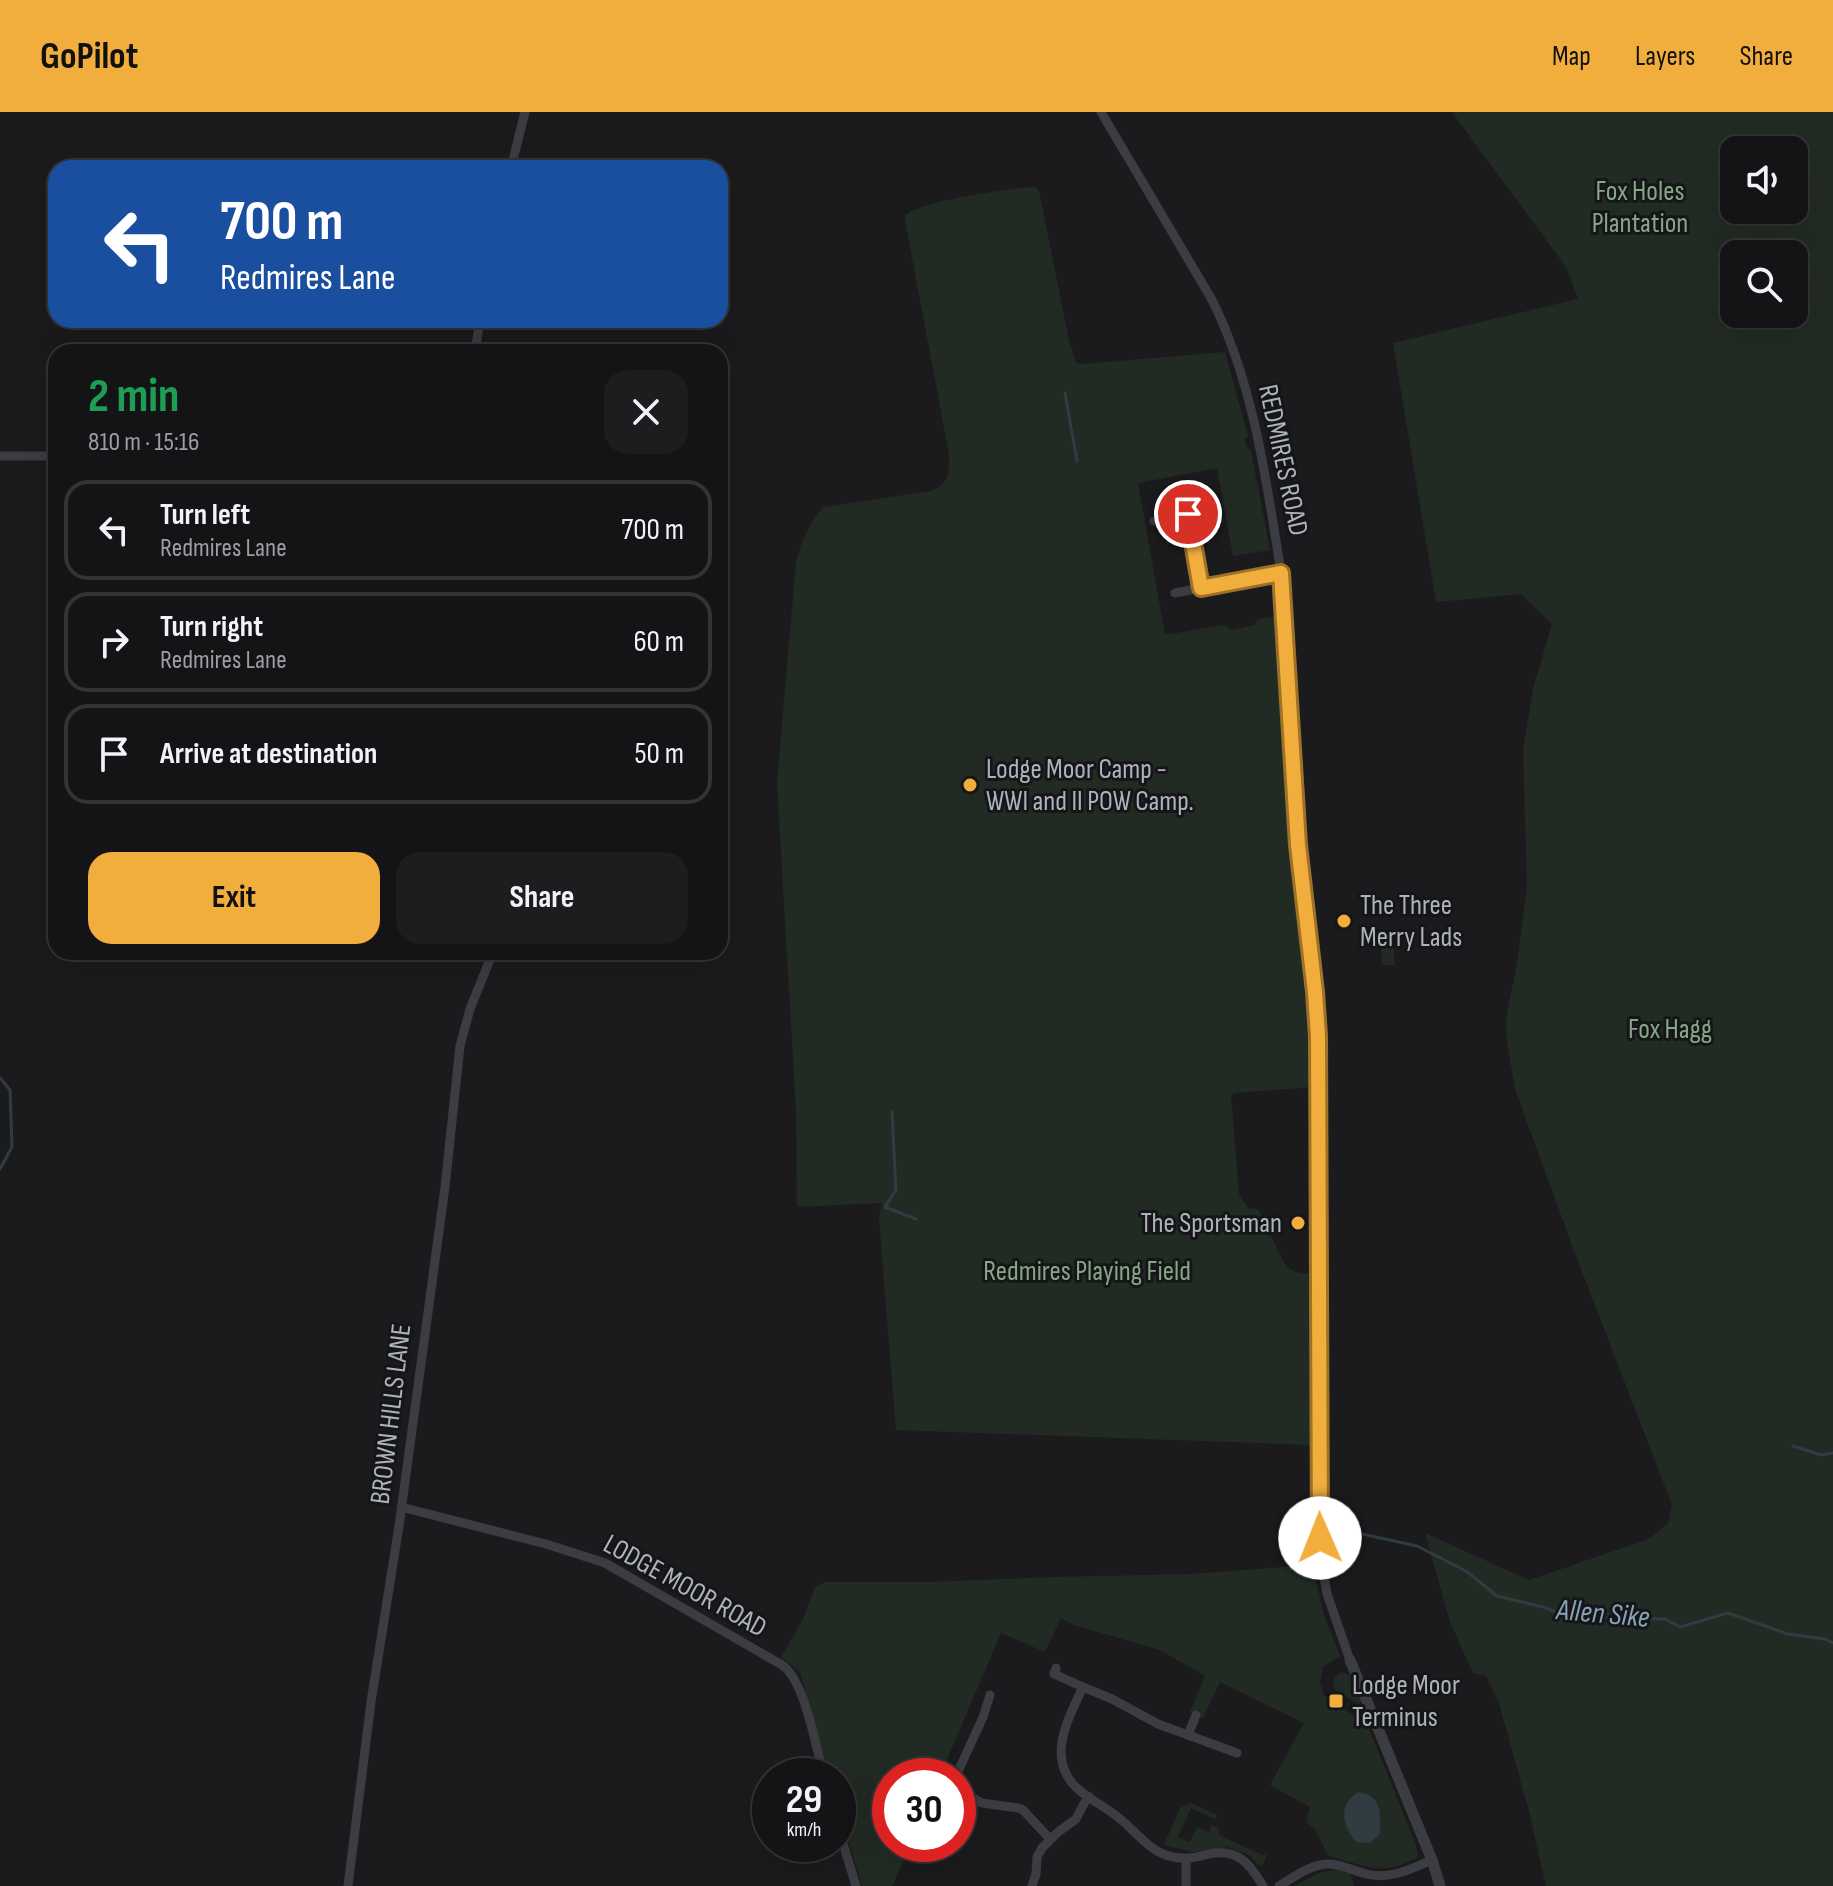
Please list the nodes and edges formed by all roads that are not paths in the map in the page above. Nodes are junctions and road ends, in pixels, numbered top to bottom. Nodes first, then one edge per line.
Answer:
1 (525, 112) edge
2 (1101, 112) edge
3 (513, 160) edge
4 (0, 456) edge
5 (48, 456) edge
6 (1218, 509) dead end
7 (1188, 514) junction
8 (1154, 521) dead end
9 (1281, 573) junction
10 (1201, 588) junction
11 (1175, 593) dead end
12 (490, 960) edge
13 (401, 1507) junction
14 (1350, 1660) joint
15 (1055, 1671) dead end
16 (1083, 1687) junction
17 (990, 1695) dead end
18 (1196, 1715) dead end
19 (1188, 1735) junction
20 (1237, 1753) dead end
21 (819, 1758) edge
22 (964, 1758) edge
23 (1088, 1796) junction
24 (976, 1800) edge
25 (1050, 1839) junction
26 (1186, 1859) junction
27 (1432, 1860) junction
28 (849, 1862) edge
29 (348, 1886) edge
30 (856, 1886) edge
31 (1032, 1886) edge
32 (1186, 1886) edge
33 (1263, 1886) edge
34 (1279, 1886) edge
35 (1440, 1886) edge

1 - 3 street
2 - 9 street, REDMIRES ROAD
4 - 5 street
6 - 7 street
7 - 8 street
7 - 10 street
9 - 10 street
9 - 14 street, REDMIRES ROAD
10 - 11 street
12 - 13 street, BROWN HILLS LANE
13 - 21 street, LODGE MOOR ROAD
13 - 29 street, BROWN HILLS LANE
14 - 27 street, REDMIRES ROAD
15 - 16 street
16 - 19 street
16 - 23 street
17 - 22 street
18 - 19 street
19 - 20 street
23 - 25 street
23 - 26 street
24 - 25 street
25 - 31 street
26 - 32 street
26 - 33 street
27 - 34 street
27 - 35 street, REDMIRES ROAD
28 - 30 street

